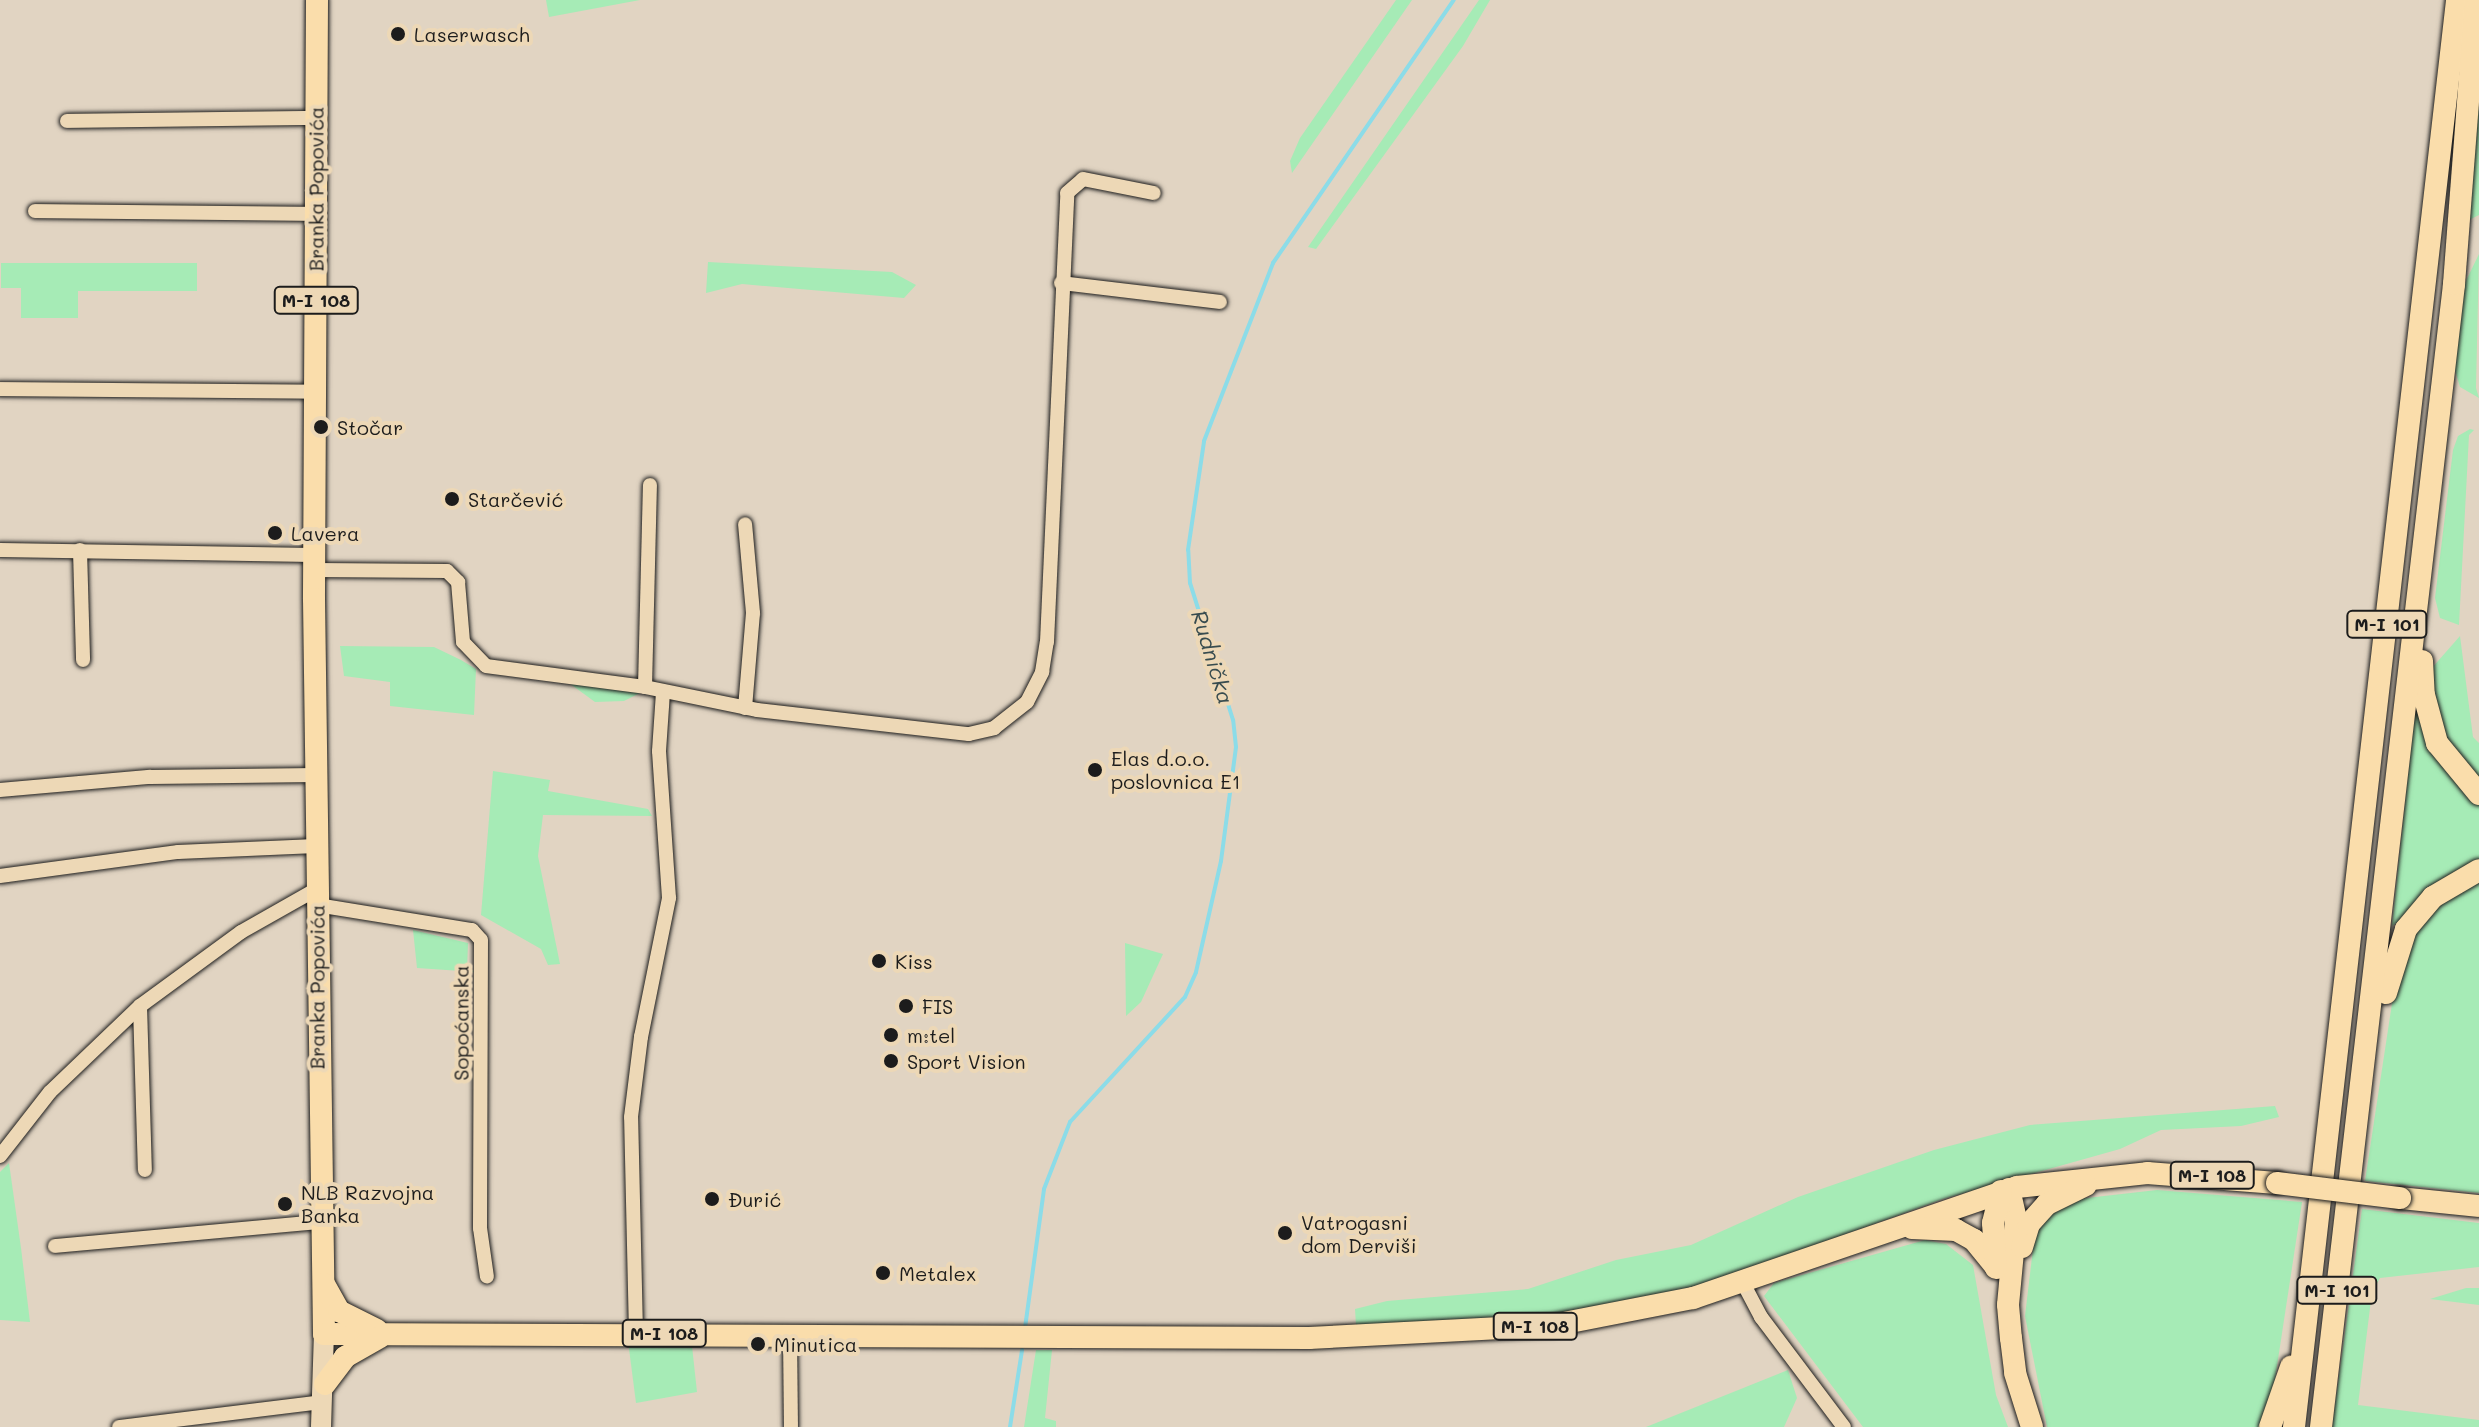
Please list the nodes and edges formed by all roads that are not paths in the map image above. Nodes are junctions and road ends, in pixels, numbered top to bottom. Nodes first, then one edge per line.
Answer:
1 (317, 0) edge
2 (2457, 0) edge
3 (2476, 0) edge
4 (317, 118) junction
5 (67, 121) dead end
6 (1154, 193) dead end
7 (35, 211) dead end
8 (317, 214) junction
9 (1061, 283) junction
10 (1220, 302) dead end
11 (0, 389) edge
12 (315, 392) junction
13 (650, 485) dead end
14 (745, 524) dead end
15 (0, 550) edge
16 (80, 550) junction
17 (314, 563) junction
18 (2414, 624) junction
19 (83, 660) dead end
20 (645, 687) junction
21 (663, 693) junction
22 (745, 708) junction
23 (316, 775) junction
24 (0, 790) edge
25 (2479, 794) edge
26 (316, 846) junction
27 (2479, 870) edge
28 (0, 876) edge
29 (317, 897) junction
30 (140, 1006) junction
31 (2354, 1153) junction
32 (0, 1156) edge
33 (145, 1170) dead end
34 (2124, 1175) junction
35 (2005, 1190) junction
36 (2479, 1206) edge
37 (320, 1222) junction
38 (1850, 1242) junction
39 (55, 1246) dead end
40 (2314, 1248) junction
41 (1995, 1266) junction
42 (487, 1277) dead end
43 (1742, 1281) junction
44 (323, 1283) junction
45 (2009, 1299) junction
46 (636, 1333) junction
47 (324, 1334) junction
48 (390, 1334) junction
49 (790, 1334) junction
50 (323, 1393) junction
51 (119, 1427) edge
52 (321, 1427) edge
53 (791, 1427) edge
54 (1844, 1427) edge
55 (2032, 1427) edge
56 (2270, 1427) edge
57 (2294, 1427) edge
58 (2321, 1427) edge

1 - 4 main road, Branka Popovića / M-I 108
2 - 40 main road, M-I 101
3 - 18 main road, M-I 101
4 - 5 street
4 - 8 main road, Branka Popovića / M-I 108
6 - 9 street
7 - 8 street
8 - 12 main road, Branka Popovića / M-I 108
9 - 10 street
9 - 22 street
11 - 12 street
12 - 17 main road, Branka Popovića / M-I 108
13 - 20 street
14 - 22 street
15 - 16 street
16 - 17 street
16 - 19 street
17 - 20 street
17 - 23 main road, Branka Popovića / M-I 108
18 - 25 main road
18 - 31 main road, M-I 101
20 - 21 street
21 - 22 street
21 - 46 street
23 - 24 street
23 - 26 main road, Branka Popovića / M-I 108
26 - 28 street
26 - 29 main road, Branka Popovića / M-I 108
27 - 31 main road
29 - 30 street
29 - 37 main road, Branka Popovića / M-I 108
29 - 42 street, Sopoćanska
30 - 32 street
30 - 33 street
31 - 58 main road, M-I 101
34 - 35 main road, M-I 108
34 - 36 main road, M-I 108, bridge
34 - 45 main road
35 - 38 main road, M-I 108
35 - 41 main road
35 - 45 main road
37 - 39 street
37 - 44 main road, Branka Popovića / M-I 108
38 - 41 main road
38 - 43 main road, M-I 108
40 - 56 main road
40 - 57 main road, M-I 101
41 - 45 main road
43 - 49 main road, M-I 108
43 - 54 street
44 - 47 main road, Branka Popovića / M-I 108
44 - 48 main road
45 - 55 main road
46 - 48 main road, M-I 108
46 - 49 main road, M-I 108
47 - 48 main road, M-I 108
47 - 50 main road, Branka Popovića
48 - 50 main road
49 - 53 street
50 - 51 street
50 - 52 main road, Branka Popovića

